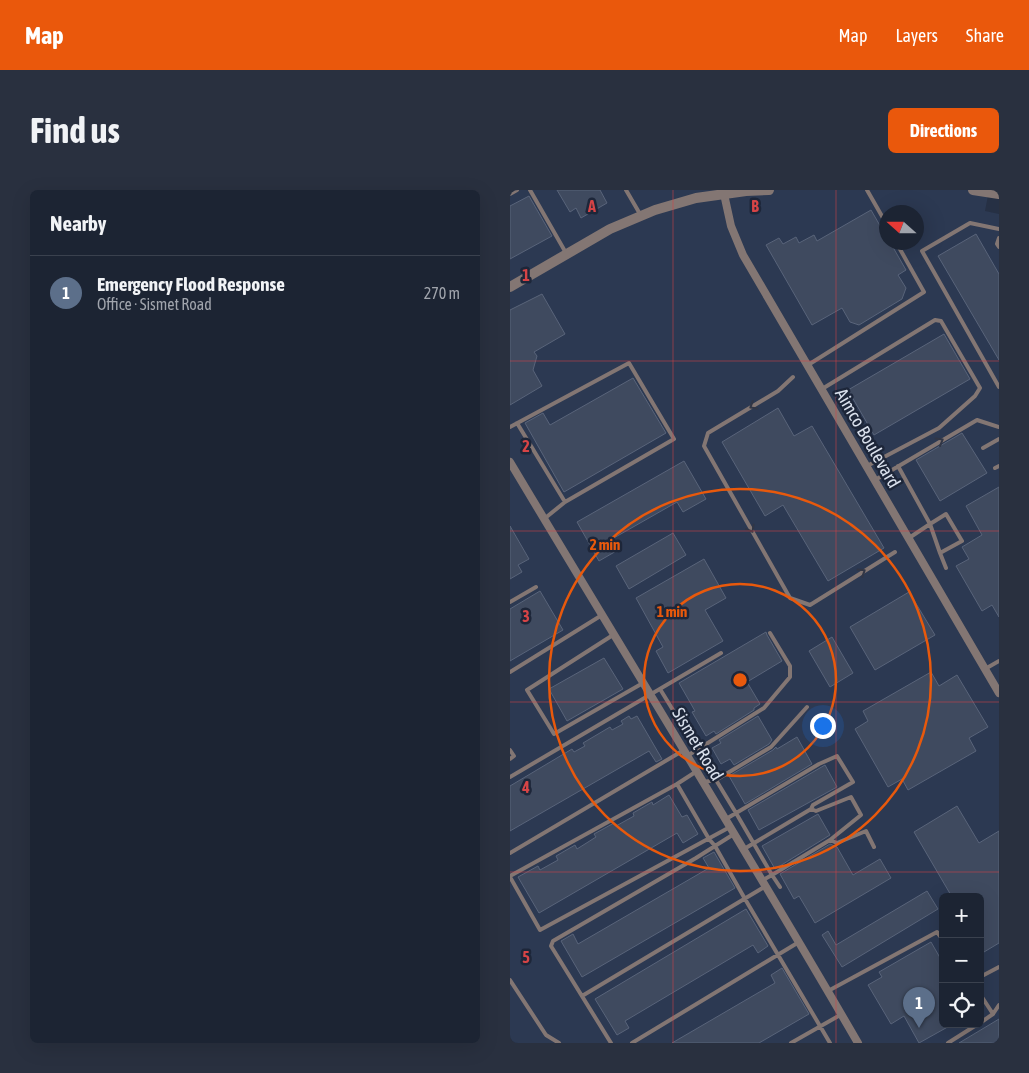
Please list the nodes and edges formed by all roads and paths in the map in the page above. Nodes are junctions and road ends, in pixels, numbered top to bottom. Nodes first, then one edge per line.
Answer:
1 (517, 190) edge
2 (530, 190) edge
3 (626, 190) edge
4 (769, 190) edge
5 (868, 190) edge
6 (974, 190) edge
7 (724, 192) edge
8 (510, 194) edge
9 (999, 194) edge
10 (879, 211) edge
11 (641, 216) junction
12 (999, 229) edge
13 (999, 238) edge
14 (999, 247) edge
15 (900, 250) edge
16 (567, 255) junction
17 (510, 287) edge
18 (808, 365) junction
19 (793, 377) dead end
20 (999, 387) edge
21 (822, 389) junction
22 (517, 423) junction
23 (999, 426) edge
24 (510, 427) edge
25 (999, 439) edge
26 (983, 448) dead end
27 (510, 462) edge
28 (867, 466) junction
29 (898, 466) junction
30 (875, 480) junction
31 (565, 502) junction
32 (544, 519) junction
33 (930, 524) junction
34 (909, 538) junction
35 (894, 552) dead end
36 (940, 553) junction
37 (946, 568) dead end
38 (536, 587) dead end
39 (510, 602) edge
40 (602, 615) junction
41 (770, 633) dead end
42 (613, 635) junction
43 (721, 654) dead end
44 (999, 661) edge
45 (985, 669) junction
46 (510, 672) edge
47 (643, 683) junction
48 (660, 689) junction
49 (999, 693) edge
50 (650, 694) junction
51 (807, 707) dead end
52 (680, 722) junction
53 (670, 728) junction
54 (510, 750) edge
55 (697, 750) junction
56 (685, 753) junction
57 (510, 759) edge
58 (697, 771) junction
59 (510, 777) edge
60 (716, 780) junction
61 (703, 782) junction
62 (676, 784) junction
63 (811, 809) junction
64 (736, 813) junction
65 (726, 819) junction
66 (733, 830) junction
67 (709, 839) junction
68 (830, 840) junction
69 (753, 843) junction
70 (715, 846) junction
71 (874, 847) dead end
72 (744, 849) junction
73 (510, 854) edge
74 (772, 875) junction
75 (510, 876) edge
76 (765, 883) junction
77 (780, 887) dead end
78 (745, 899) junction
79 (942, 938) edge
80 (800, 942) junction
81 (778, 954) junction
82 (999, 967) edge
83 (984, 975) edge
84 (510, 980) edge
85 (828, 991) junction
86 (582, 996) junction
87 (984, 1000) edge
88 (999, 1005) edge
89 (842, 1014) junction
90 (993, 1014) junction
91 (984, 1020) edge
92 (820, 1026) junction
93 (971, 1028) edge
94 (559, 1043) edge
95 (611, 1043) edge
96 (632, 1043) edge
97 (791, 1043) edge
98 (830, 1043) edge
99 (858, 1043) edge
100 (948, 1043) edge

1 - 8 lane
2 - 16 lane
3 - 11 lane
4 - 7 street
5 - 10 lane
6 - 9 street
7 - 11 street
7 - 18 street, Aimco Boulevard
11 - 16 street
12 - 20 lane
13 - 14 lane
15 - 18 lane
16 - 17 street
18 - 21 street, Aimco Boulevard
19 -> 35 lane
21 - 28 street, Aimco Boulevard
21 - 28 lane
22 - 24 lane
22 - 31 lane
22 - 31 lane
29 -> 23 lane
25 - 26 lane
27 - 32 street, Sismet Road
28 - 30 street, Aimco Boulevard
29 - 30 lane
29 - 33 lane
30 - 34 street, Aimco Boulevard
31 - 32 lane
32 - 40 street, Sismet Road
33 - 34 lane
33 - 36 lane
33 - 36 lane
34 - 45 street, Aimco Boulevard
36 - 37 lane
38 - 39 lane
40 - 42 street, Sismet Road
40 - 46 lane
41 - 55 lane
42 - 47 street, Sismet Road
42 - 47 lane
43 - 48 lane
44 - 45 lane
45 - 49 street, Aimco Boulevard
47 - 50 street, Sismet Road
48 - 50 lane
48 - 52 lane
50 - 53 street, Sismet Road
50 - 59 lane
51 - 60 lane
52 - 53 lane
52 - 55 lane
53 - 56 street, Sismet Road
54 - 57 lane
55 - 56 lane
55 - 60 lane
56 - 58 street, Sismet Road
56 - 73 lane
58 - 61 street, Sismet Road
58 - 62 lane
60 - 61 lane
60 - 64 lane
61 - 65 street, Sismet Road
62 - 67 lane
62 - 75 lane
63 - 64 lane
63 - 68 lane
63 - 69 lane
64 - 65 lane
64 - 69 lane
65 - 66 street, Sismet Road
66 - 67 lane
66 - 70 lane
66 - 72 street, Sismet Road
67 - 70 lane
67 - 75 lane
68 - 71 lane
68 - 74 lane
69 - 72 lane
69 - 74 lane
70 - 78 lane
70 - 86 lane
72 - 76 street, Sismet Road
74 - 76 lane
74 - 77 lane
76 - 78 lane
76 - 80 street, Sismet Road
78 - 81 lane
78 - 86 lane
79 - 85 lane
80 - 81 lane
80 - 85 street, Sismet Road
81 - 92 lane
81 - 96 lane
82 - 83 lane
84 - 94 lane
85 - 89 street, Sismet Road
86 - 95 lane
87 - 90 lane
88 - 90 lane
89 - 92 lane
89 - 99 street, Sismet Road
90 - 91 lane
92 - 97 lane
92 - 98 lane
93 - 100 lane

